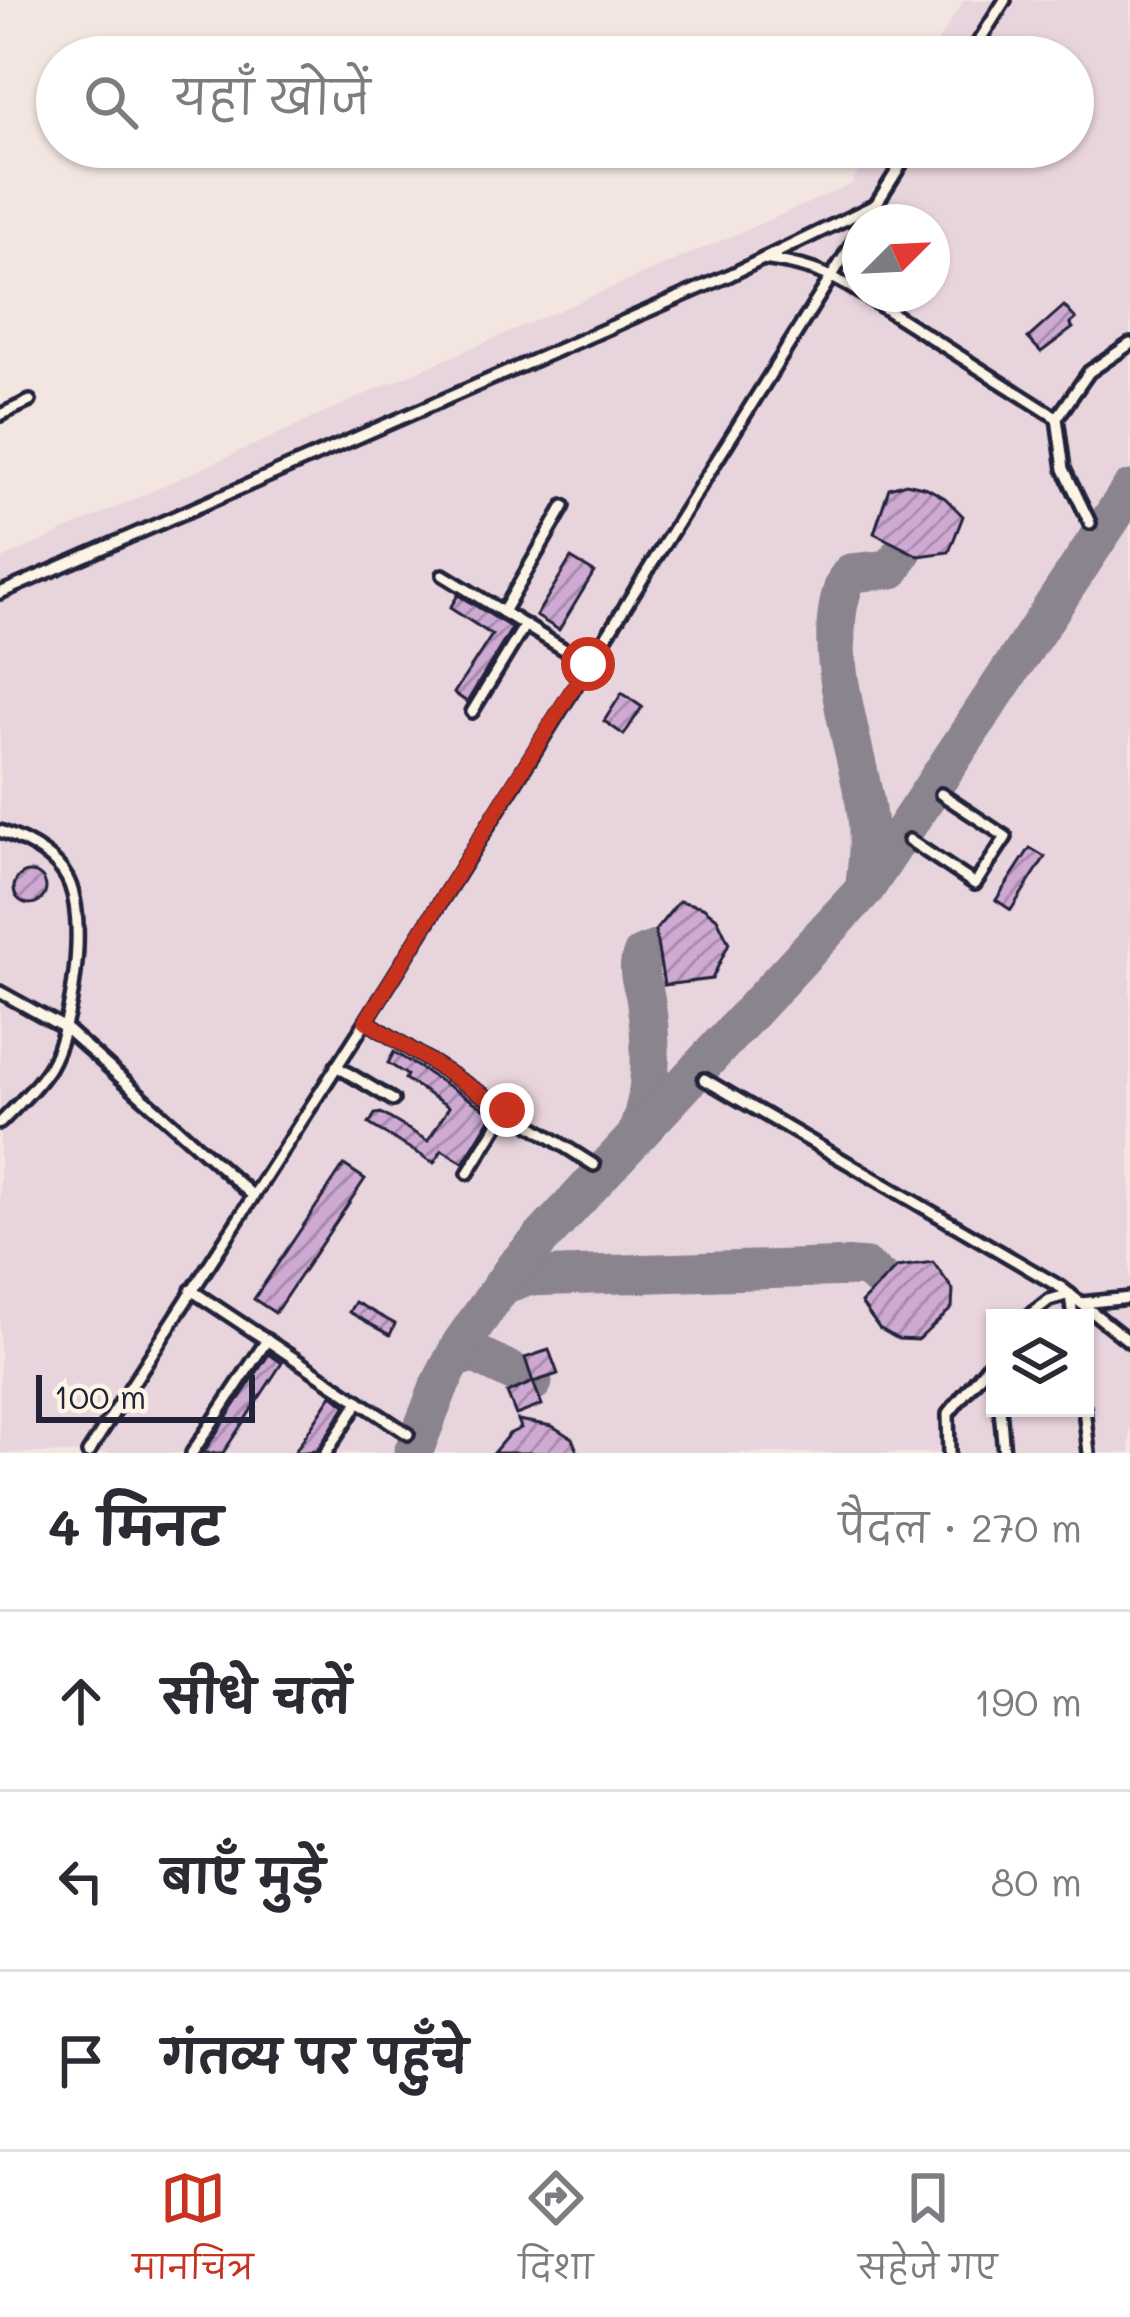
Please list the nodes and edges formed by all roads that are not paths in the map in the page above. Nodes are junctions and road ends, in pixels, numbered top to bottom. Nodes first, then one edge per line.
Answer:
1 (1004, 0) edge
2 (982, 36) edge
3 (899, 168) edge
4 (876, 204) edge
5 (842, 222) edge
6 (763, 259) junction
7 (842, 260) edge
8 (833, 275) junction
9 (842, 281) edge
10 (891, 312) edge
11 (1130, 344) edge
12 (30, 401) dead end
13 (0, 415) edge
14 (1057, 418) junction
15 (564, 506) dead end
16 (1090, 523) dead end
17 (443, 575) dead end
18 (0, 592) edge
19 (503, 612) junction
20 (525, 625) junction
21 (588, 664) junction
22 (472, 712) dead end
23 (941, 794) dead end
24 (0, 831) edge
25 (909, 840) dead end
26 (0, 992) edge
27 (366, 1021) junction
28 (65, 1028) junction
29 (336, 1066) junction
30 (704, 1079) dead end
31 (393, 1100) dead end
32 (507, 1110) junction
33 (0, 1123) edge
34 (593, 1165) dead end
35 (468, 1173) dead end
36 (251, 1194) junction
37 (191, 1290) junction
38 (1070, 1294) junction
39 (1130, 1298) edge
40 (1081, 1303) junction
41 (1038, 1309) edge
42 (1072, 1309) edge
43 (267, 1340) junction
44 (1130, 1342) edge
45 (986, 1368) edge
46 (359, 1401) junction
47 (1001, 1417) edge
48 (1085, 1417) edge
49 (408, 1434) dead end
50 (88, 1453) edge
51 (192, 1453) edge
52 (326, 1453) edge
53 (949, 1453) edge
54 (1004, 1453) edge
55 (1089, 1453) edge

1 - 2 lane
3 - 4 lane
5 - 6 lane
6 - 8 lane
6 - 18 lane
7 - 8 lane
8 - 9 lane
8 - 21 lane
10 - 14 lane
11 - 14 lane
12 - 13 lane
14 - 16 lane
15 - 19 lane
17 - 19 lane
19 - 20 lane
20 - 21 lane
20 - 22 lane
21 - 27 lane
23 - 25 lane
24 - 28 lane
26 - 28 lane
27 - 29 lane
27 - 32 lane
28 - 33 lane
28 - 36 lane
29 - 31 lane
29 - 36 lane
30 - 38 lane
32 - 34 lane
32 - 35 lane
36 - 37 lane
37 - 43 lane
37 - 50 lane
38 - 40 lane
38 - 41 lane
38 - 42 lane
39 - 40 lane
40 - 44 lane
43 - 46 lane
43 - 51 lane
45 - 53 lane
46 - 49 lane
46 - 52 lane
47 - 54 lane
48 - 55 lane

